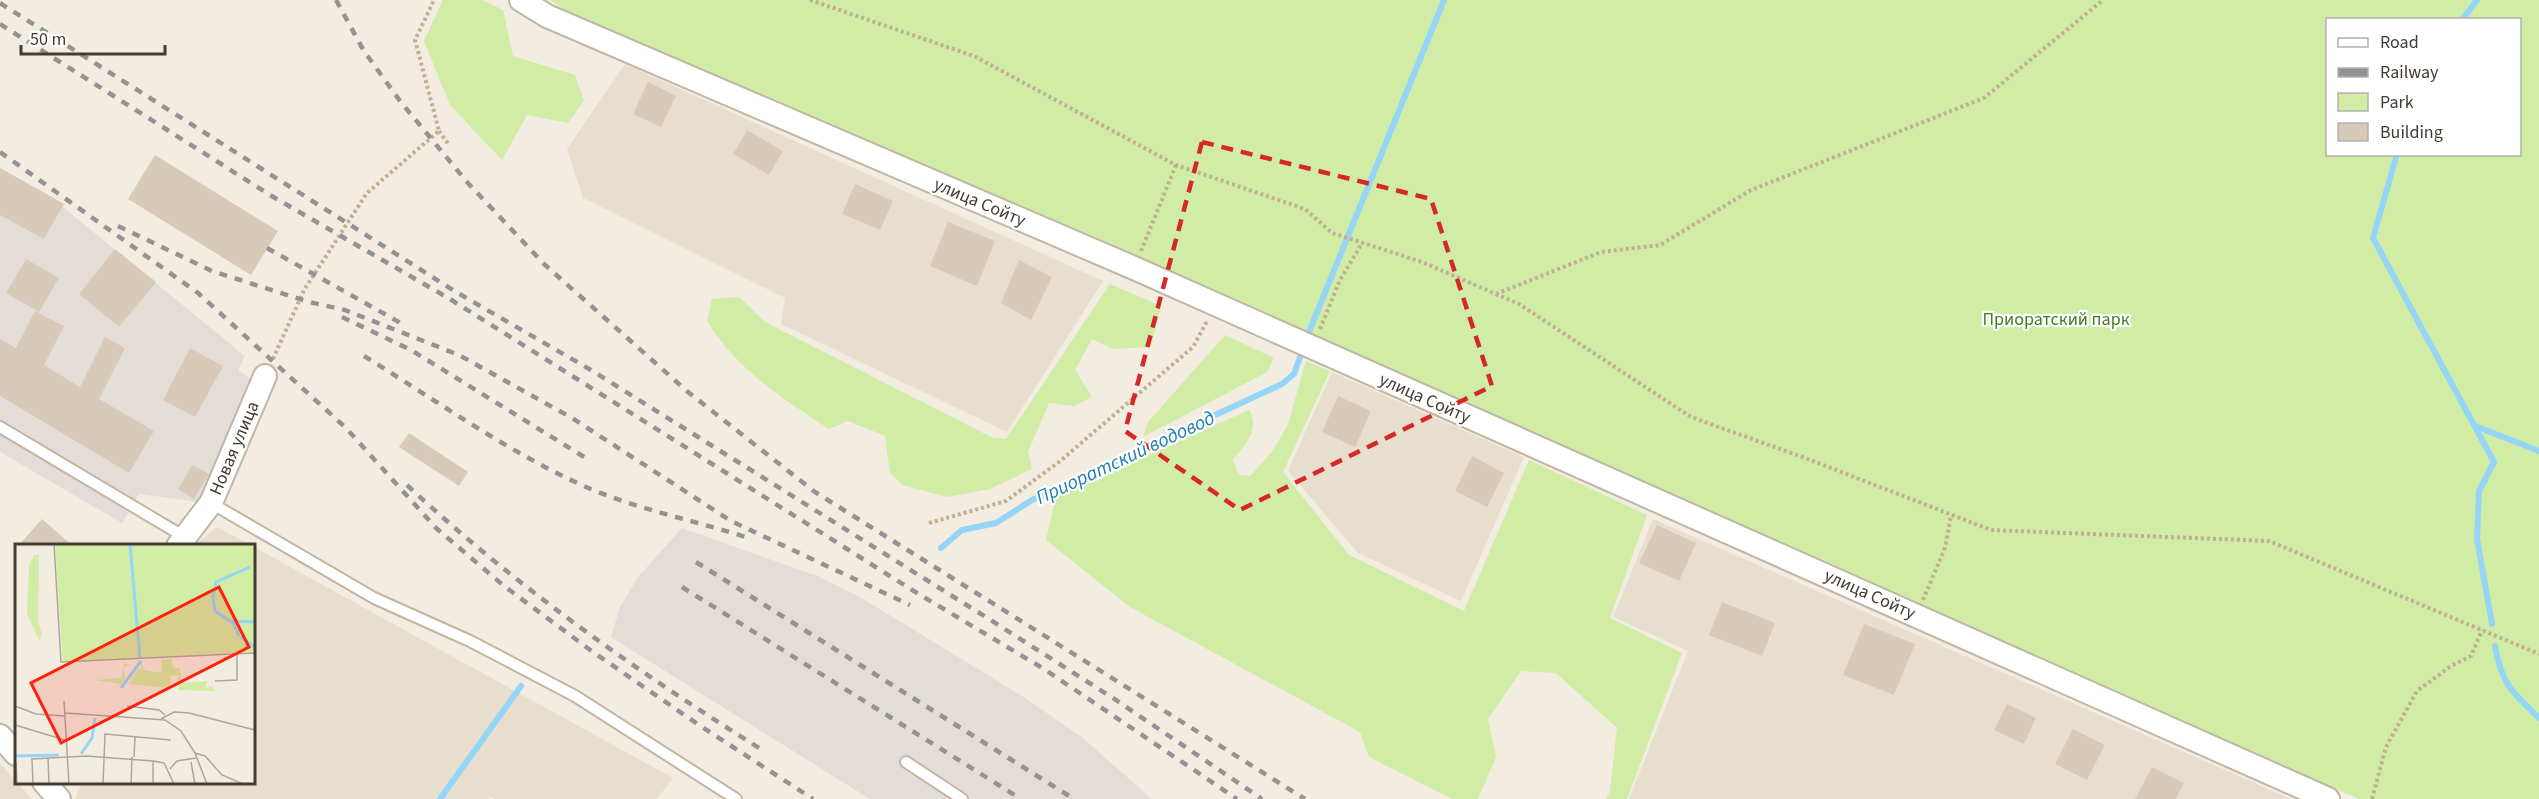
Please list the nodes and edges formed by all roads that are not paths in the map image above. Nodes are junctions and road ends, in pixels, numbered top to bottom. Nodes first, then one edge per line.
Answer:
1 (521, 0) edge
2 (265, 376) road end
3 (0, 428) edge
4 (211, 503) junction
5 (180, 541) edge
6 (0, 736) edge
7 (15, 753) edge
8 (906, 762) dead end
9 (736, 799) edge
10 (962, 799) edge
11 (2328, 799) edge

1 - 11 street, улица Сойту
2 - 4 street, Новая улица
3 - 5 lane
4 - 5 street, Новая улица
4 - 9 lane
6 - 7 street
8 - 10 lane

